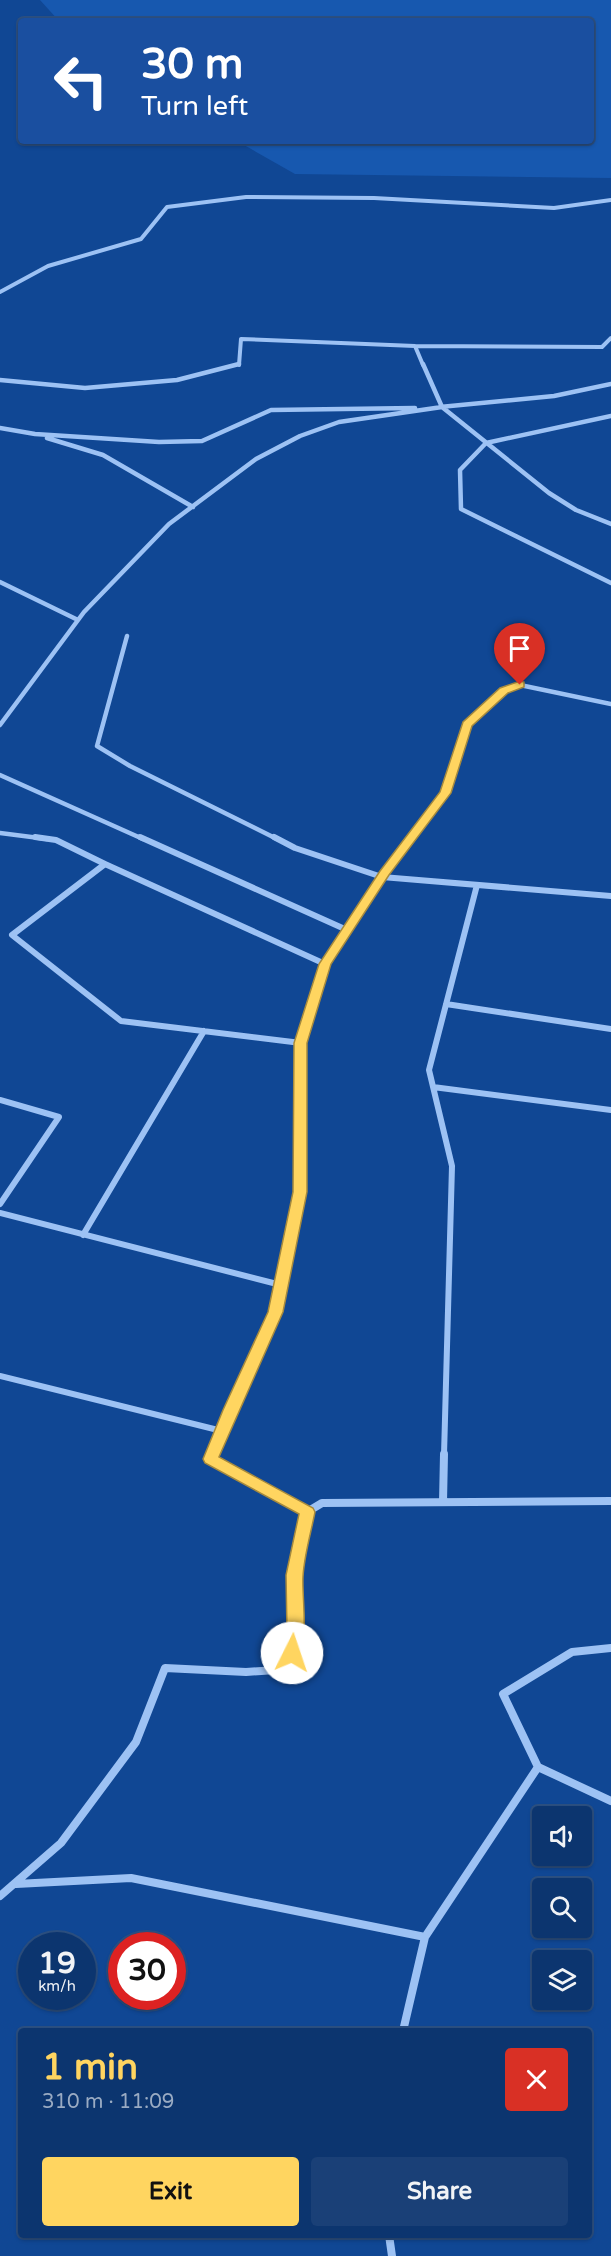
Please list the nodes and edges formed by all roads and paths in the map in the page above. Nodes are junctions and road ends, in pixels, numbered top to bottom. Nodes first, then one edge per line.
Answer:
1 (611, 200) edge
2 (0, 292) edge
3 (611, 338) edge
4 (415, 346) junction
5 (0, 380) edge
6 (611, 384) edge
7 (442, 407) junction
8 (611, 416) edge
9 (0, 428) edge
10 (35, 434) junction
11 (486, 443) junction
12 (193, 507) junction
13 (611, 524) edge
14 (0, 582) edge
15 (611, 584) edge
16 (78, 620) junction
17 (127, 636) dead end
18 (611, 704) edge
19 (0, 725) edge
20 (0, 775) edge
21 (0, 833) edge
22 (105, 864) junction
23 (382, 877) junction
24 (477, 885) junction
25 (611, 896) edge
26 (347, 930) junction
27 (325, 964) junction
28 (446, 1004) junction
29 (611, 1029) edge
30 (204, 1031) junction
31 (301, 1043) junction
32 (433, 1087) junction
33 (0, 1100) edge
34 (611, 1110) edge
35 (0, 1204) edge
36 (0, 1214) edge
37 (83, 1235) junction
38 (281, 1285) junction
39 (0, 1376) edge
40 (222, 1431) junction
41 (611, 1501) edge
42 (443, 1502) junction
43 (307, 1512) junction
44 (611, 1648) edge
45 (538, 1767) junction
46 (611, 1801) edge
47 (16, 1884) junction
48 (0, 1896) edge
49 (424, 1937) junction
50 (404, 2028) edge
51 (389, 2238) edge
52 (392, 2256) edge

1 - 2 street
3 - 4 street
4 - 5 street
4 - 7 street
6 - 7 street
7 - 10 street
7 - 11 street
7 - 12 street
8 - 11 street
9 - 10 street
10 - 12 street
11 - 13 street
11 - 15 street
12 - 16 street
14 - 16 street
16 - 19 street
17 - 23 street
18 - 23 street
20 - 26 street
21 - 22 street
22 - 27 street
22 - 30 street
23 - 24 street
23 - 26 street
24 - 25 street
24 - 28 street
26 - 27 street
27 - 31 street
28 - 29 street
28 - 32 street
30 - 31 street
30 - 37 street
31 - 38 street
32 - 34 street
32 - 42 street
33 - 35 street
36 - 37 street
37 - 38 street
38 - 40 street
39 - 40 street
40 - 43 street
41 - 42 street
42 - 43 street
43 - 47 street
44 - 45 street
45 - 46 street
45 - 49 street
47 - 48 street
47 - 49 street
49 - 50 street
51 - 52 street

